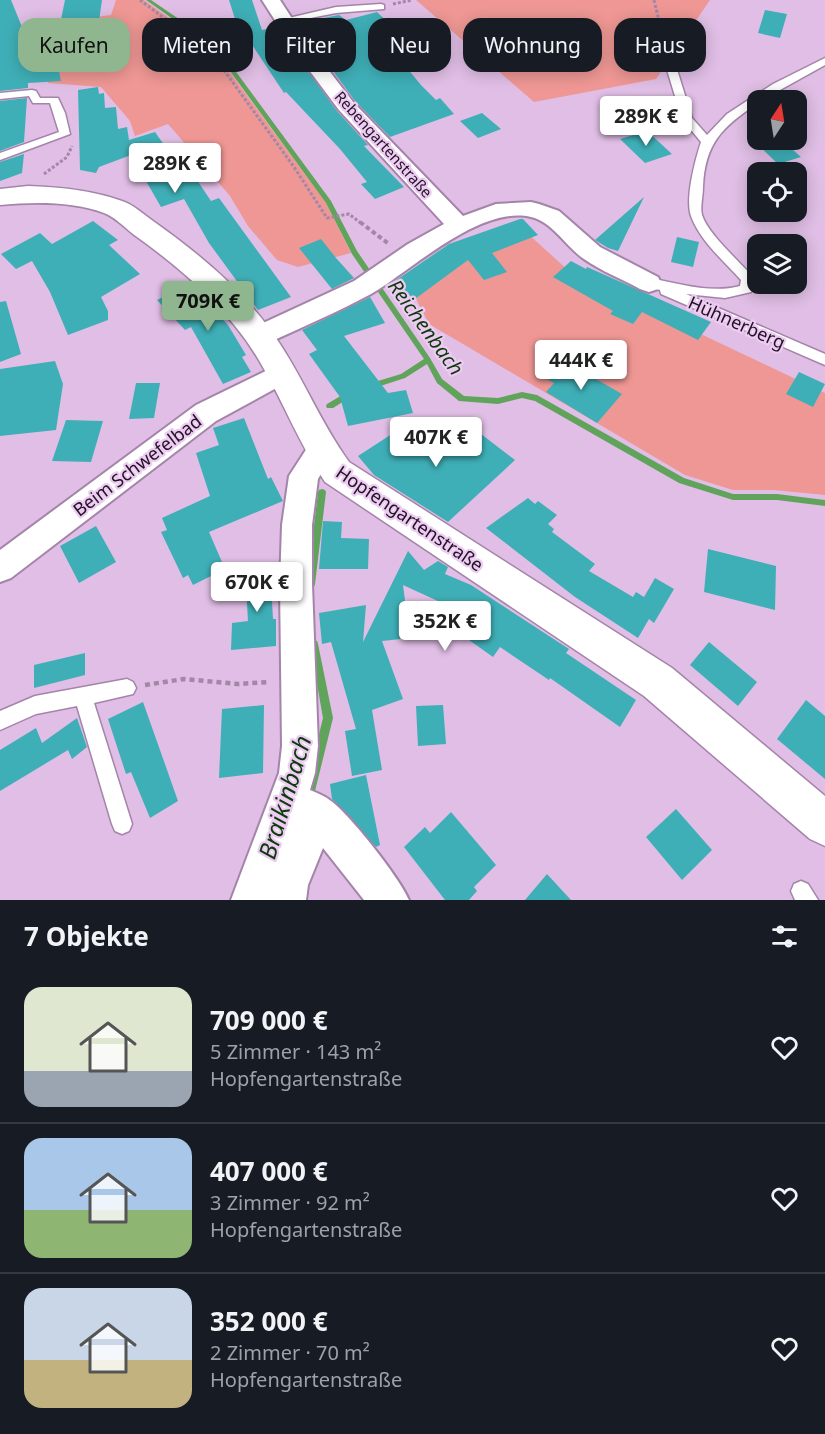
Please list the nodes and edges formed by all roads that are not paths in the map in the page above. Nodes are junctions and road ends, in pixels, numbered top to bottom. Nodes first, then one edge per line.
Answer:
1 (271, 0) edge
2 (381, 7) dead end
3 (284, 18) edge
4 (294, 18) edge
5 (825, 61) edge
6 (320, 72) edge
7 (673, 72) edge
8 (0, 96) edge
9 (707, 142) junction
10 (0, 157) edge
11 (18, 197) edge
12 (459, 226) junction
13 (650, 283) junction
14 (260, 336) junction
15 (825, 360) edge
16 (282, 374) junction
17 (321, 450) junction
18 (0, 568) edge
19 (127, 687) road end
20 (82, 695) junction
21 (0, 721) edge
22 (303, 807) junction
23 (122, 824) dead end
24 (825, 824) edge
25 (251, 900) edge
26 (286, 900) edge
27 (389, 900) edge

1 - 3 street, Rebengartenstraße
2 - 4 lane
5 - 9 lane
6 - 12 street, Rebengartenstraße
7 - 9 lane
8 - 10 lane
9 - 13 lane
11 - 14 street, Hopfengartenstraße
12 - 13 street
12 - 14 street
13 - 15 lane, Hühnerberg
14 - 16 street, Hopfengartenstraße
16 - 17 street, Hopfengartenstraße
16 - 18 street, Beim Schwefelbad
17 - 22 street
17 - 24 street, Hopfengartenstraße
19 - 20 lane
20 - 21 lane
20 - 23 lane
22 - 25 street
22 - 26 street
22 - 27 street

